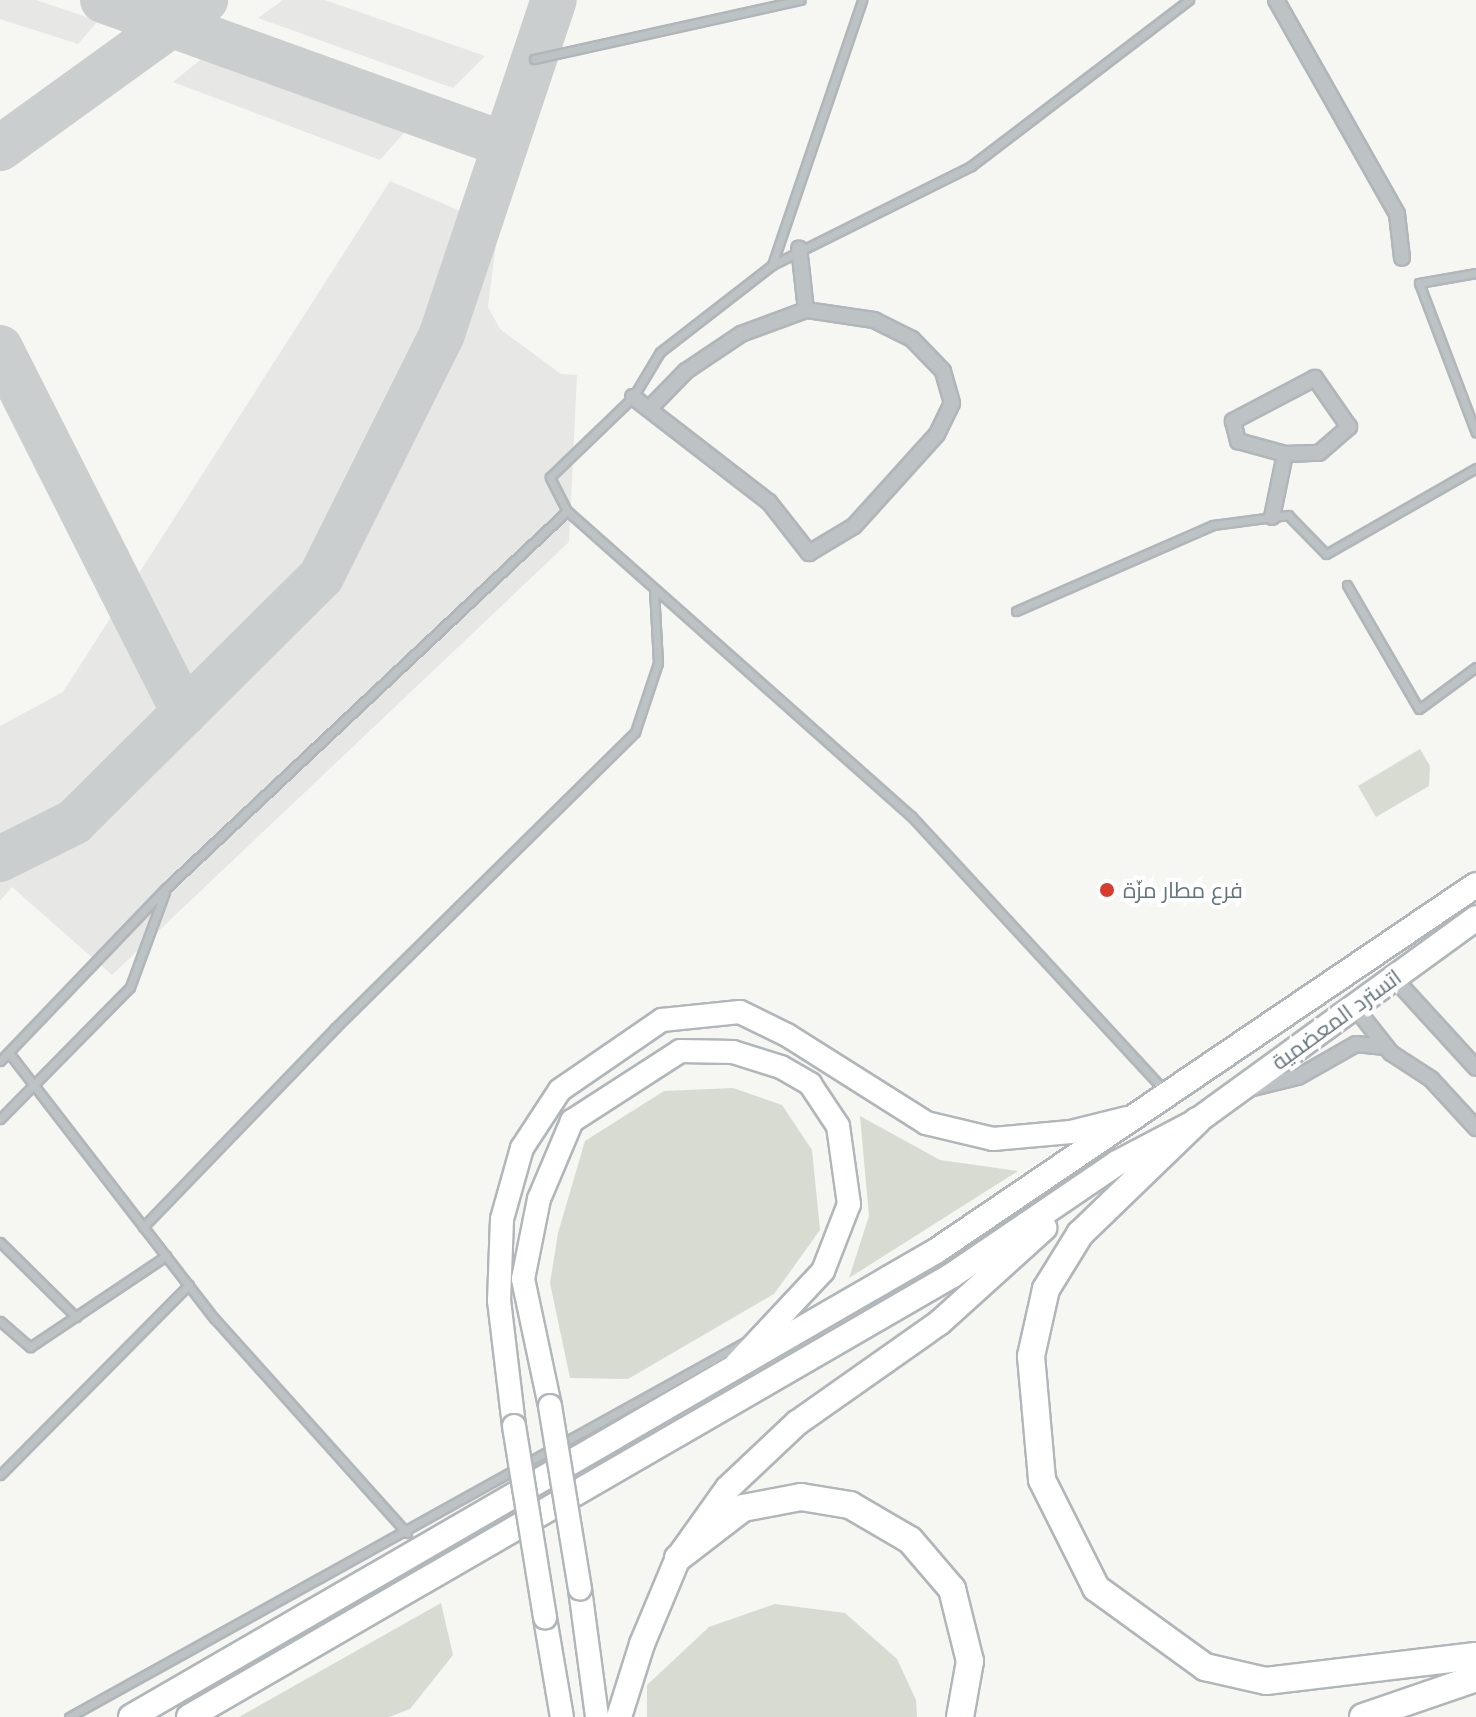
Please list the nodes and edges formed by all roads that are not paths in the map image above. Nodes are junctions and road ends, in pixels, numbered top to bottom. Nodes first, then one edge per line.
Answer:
1 (801, 0) edge
2 (862, 0) edge
3 (1189, 0) edge
4 (1276, 0) edge
5 (534, 59) dead end
6 (799, 248) junction
7 (1402, 258) dead end
8 (772, 265) junction
9 (1476, 273) edge
10 (806, 310) junction
11 (633, 397) junction
12 (649, 409) junction
13 (1476, 433) edge
14 (1285, 454) junction
15 (1476, 468) edge
16 (567, 511) junction
17 (1272, 517) junction
18 (1347, 585) dead end
19 (654, 589) junction
20 (1016, 611) dead end
21 (1476, 667) edge
22 (1476, 885) edge
23 (166, 888) junction
24 (1476, 918) edge
25 (1393, 977) junction
26 (1354, 1006) junction
27 (1386, 1047) junction
28 (9, 1053) junction
29 (0, 1061) edge
30 (1476, 1068) edge
31 (34, 1085) junction
32 (1237, 1092) junction
33 (1167, 1093) junction
34 (1132, 1117) junction
35 (0, 1119) edge
36 (1197, 1121) junction
37 (1476, 1128) edge
38 (1117, 1163) junction
39 (143, 1227) junction
40 (0, 1242) edge
41 (166, 1256) junction
42 (189, 1285) junction
43 (76, 1317) junction
44 (0, 1321) edge
45 (764, 1331) junction
46 (724, 1378) junction
47 (0, 1475) edge
48 (407, 1533) junction
49 (678, 1558) junction
50 (1476, 1656) edge
51 (1476, 1678) edge
52 (69, 1717) edge
53 (131, 1717) edge
54 (189, 1717) edge
55 (562, 1717) edge
56 (597, 1717) edge
57 (619, 1717) edge
58 (960, 1717) edge
59 (1363, 1717) edge

1 - 5 lane
2 - 8 lane
3 - 6 lane
4 - 7 street
6 - 8 lane
6 - 10 street
8 - 11 lane
9 - 13 lane
10 - 12 street
10 - 12 street
11 - 12 street
11 - 16 lane
14 - 14 street
14 - 17 street
15 - 17 lane
16 - 19 lane
16 - 23 lane
17 - 20 lane
18 - 21 lane
19 - 33 lane
19 - 39 lane
22 - 33 highway
23 - 28 lane
23 - 31 lane
24 - 25 highway, اتسترد المعضمية
25 - 26 highway, اتسترد المعضمية
25 - 30 street
26 - 27 street
26 - 32 highway, اتسترد المعضمية
27 - 32 street
27 - 37 street
28 - 29 lane
28 - 31 lane
31 - 35 lane
31 - 39 lane
32 - 36 highway, اتسترد المعضمية
33 - 34 highway
34 - 46 highway
34 - 55 main road, bridge
36 - 38 highway, اتسترد المعضمية
36 - 50 highway
38 - 49 highway
38 - 54 highway
39 - 41 lane
40 - 43 lane
41 - 42 lane
41 - 43 lane
42 - 47 lane
42 - 48 lane
43 - 44 lane
45 - 46 main road
45 - 48 lane
45 - 56 main road, bridge
46 - 53 highway
48 - 52 lane
49 - 57 highway
49 - 58 highway
51 - 59 highway

